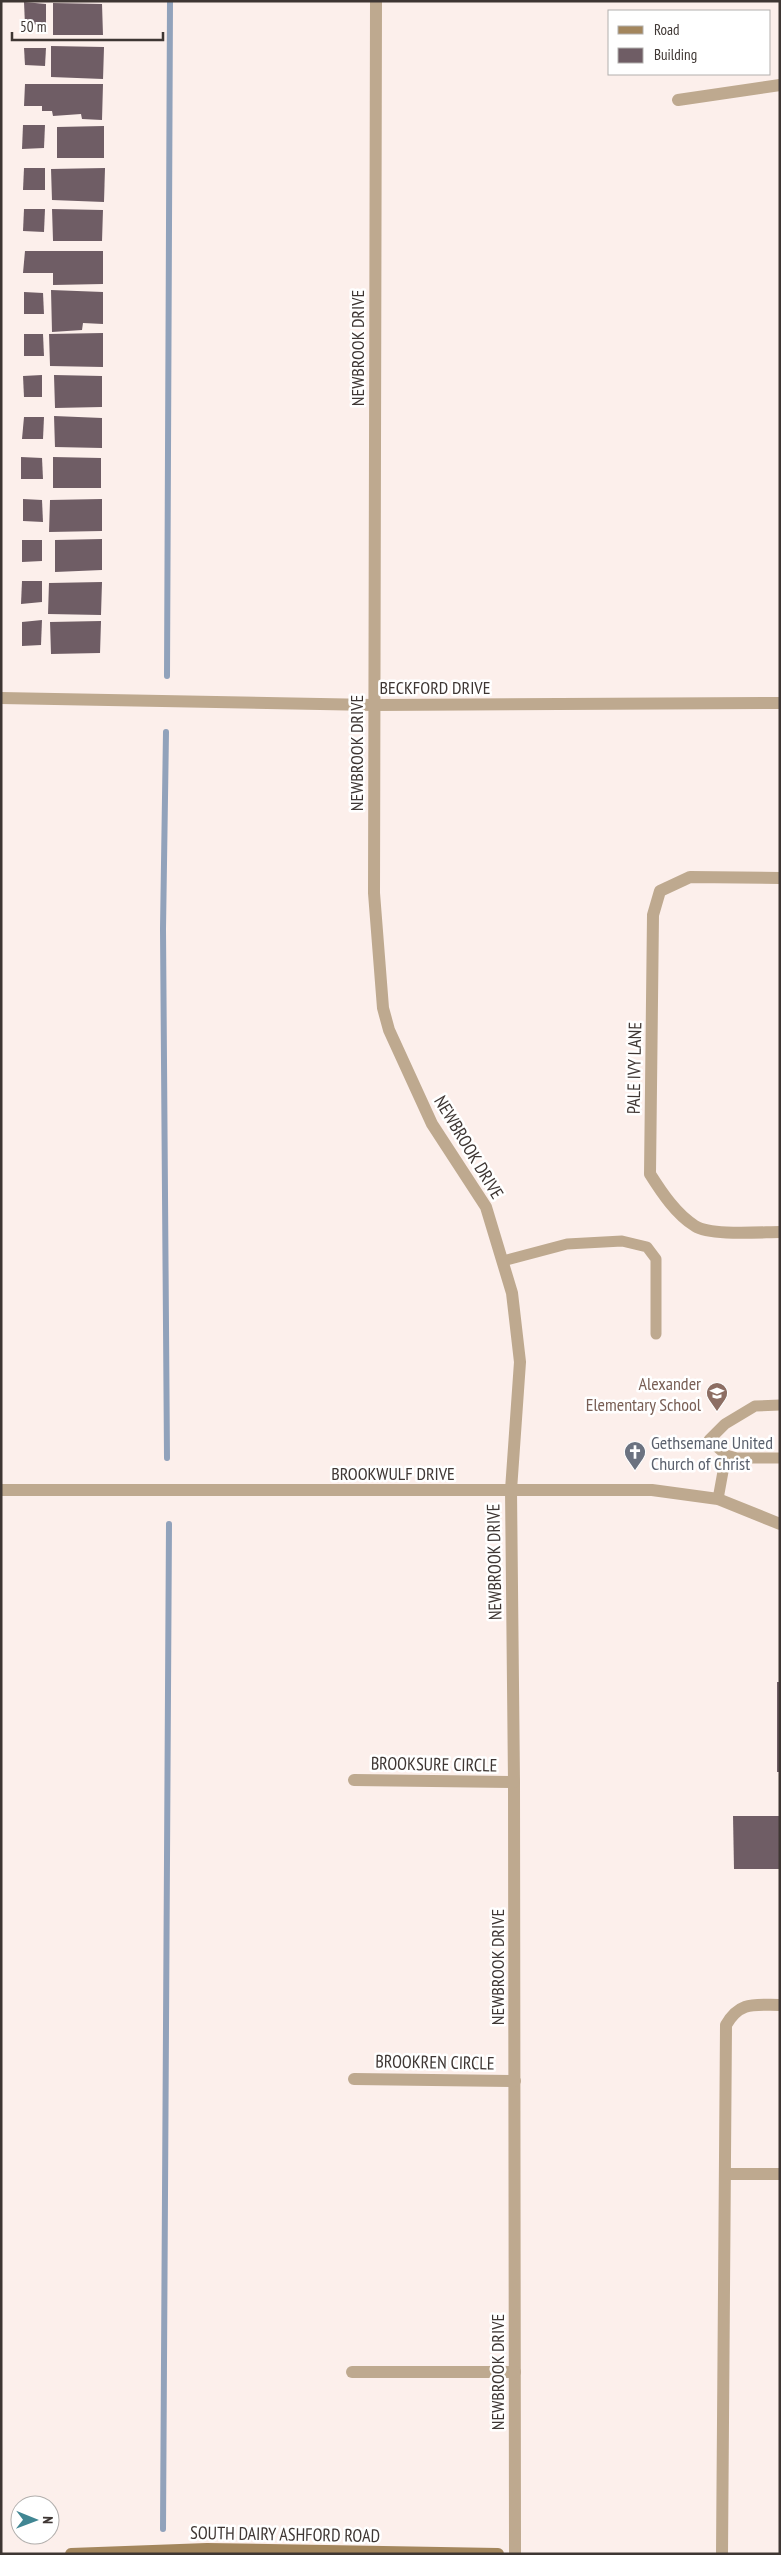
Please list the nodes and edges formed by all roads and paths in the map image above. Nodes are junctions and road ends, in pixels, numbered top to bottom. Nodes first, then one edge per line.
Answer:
1 (376, 1) edge
2 (780, 85) edge
3 (678, 100) dead end
4 (1, 698) edge
5 (780, 702) edge
6 (373, 705) junction
7 (780, 878) edge
8 (780, 1232) edge
9 (504, 1261) junction
10 (656, 1334) dead end
11 (780, 1405) edge
12 (726, 1455) junction
13 (780, 1458) edge
14 (1, 1490) edge
15 (511, 1490) junction
16 (718, 1499) junction
17 (780, 1524) edge
18 (354, 1780) dead end
19 (514, 1782) junction
20 (780, 2005) edge
21 (354, 2079) dead end
22 (515, 2081) junction
23 (725, 2174) junction
24 (780, 2174) edge
25 (352, 2372) dead end
26 (515, 2372) junction
27 (71, 2554) edge
28 (498, 2554) edge
29 (515, 2554) edge
30 (722, 2554) edge

1 - 6 street, NEWBROOK DRIVE
2 - 3 street
4 - 6 street, BECKFORD DRIVE
5 - 6 street, BECKFORD DRIVE
6 - 9 street, NEWBROOK DRIVE
7 - 8 street, PALE IVY LANE
9 - 10 lane
9 - 15 street, NEWBROOK DRIVE
11 - 12 lane
12 - 13 lane
12 - 16 lane
14 - 15 street, BROOKWULF DRIVE
15 - 16 street, BROOKWULF DRIVE
15 - 19 street, NEWBROOK DRIVE
16 - 17 street, BROOKWULF DRIVE
18 - 19 street, BROOKSURE CIRCLE
19 - 22 street, NEWBROOK DRIVE
20 - 23 street
21 - 22 street, BROOKREN CIRCLE
22 - 26 street, NEWBROOK DRIVE
23 - 24 street
23 - 30 street
25 - 26 street
26 - 29 street, NEWBROOK DRIVE
27 - 28 main road, SOUTH DAIRY ASHFORD ROAD

